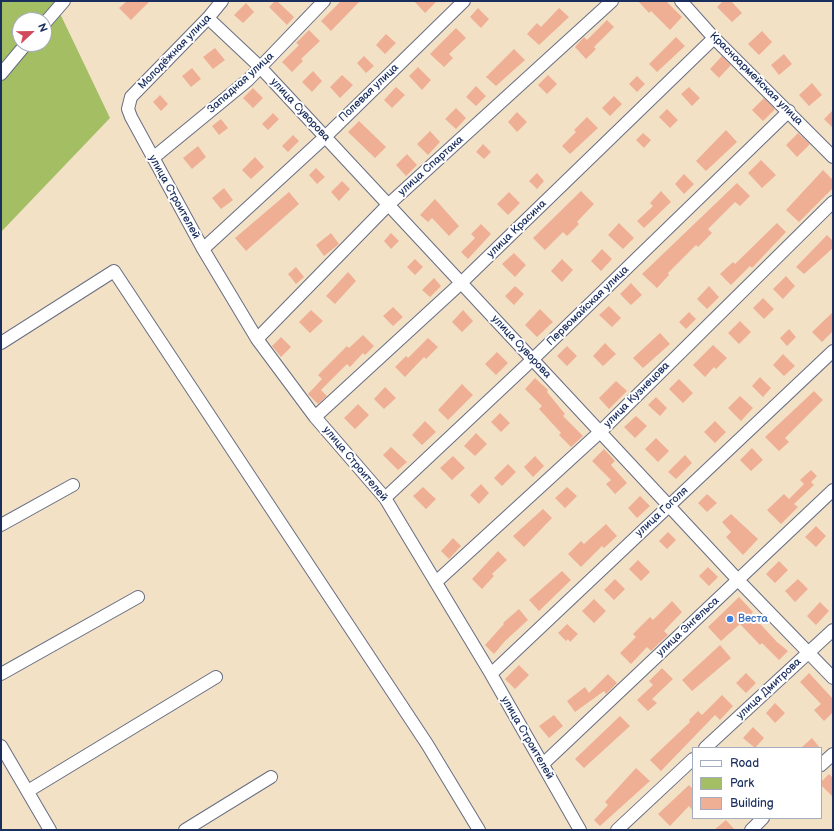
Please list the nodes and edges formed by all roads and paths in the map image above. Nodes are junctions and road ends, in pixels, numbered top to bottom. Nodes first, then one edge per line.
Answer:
1 (64, 1) edge
2 (222, 1) edge
3 (324, 1) edge
4 (464, 1) edge
5 (612, 1) edge
6 (681, 1) edge
7 (52, 15) edge
8 (208, 18) junction
9 (714, 38) junction
10 (19, 52) edge
11 (260, 67) junction
12 (1, 74) edge
13 (129, 102) joint
14 (789, 111) junction
15 (325, 137) junction
16 (833, 156) edge
17 (153, 158) junction
18 (833, 202) edge
19 (388, 205) junction
20 (203, 249) junction
21 (462, 283) junction
22 (257, 340) junction
23 (1, 343) edge
24 (833, 351) edge
25 (533, 359) junction
26 (316, 417) junction
27 (600, 432) junction
28 (73, 485) dead end
29 (833, 490) edge
30 (385, 498) junction
31 (669, 505) junction
32 (1, 525) edge
33 (738, 580) junction
34 (436, 582) junction
35 (138, 597) dead end
36 (833, 630) edge
37 (809, 652) junction
38 (1, 674) edge
39 (491, 674) junction
40 (216, 677) dead end
41 (833, 678) edge
42 (1, 746) edge
43 (706, 747) edge
44 (833, 754) edge
45 (692, 760) edge
46 (543, 764) junction
47 (822, 764) edge
48 (271, 777) dead end
49 (28, 791) junction
50 (762, 819) edge
51 (50, 830) edge
52 (185, 830) edge
53 (480, 830) edge
54 (580, 830) edge
55 (617, 830) edge
56 (751, 830) edge

1 - 7 street
2 - 8 street, Молодёжная улица
3 - 11 street, Западная улица
4 - 15 street, Полевая улица
5 - 19 street, улица Спартака
6 - 9 street, Красноармейская улица
8 - 11 street, улица Суворова
8 - 13 street, Молодёжная улица
9 - 14 street, Красноармейская улица
9 - 21 street, улица Красина
10 - 12 street
11 - 15 street, улица Суворова
11 - 17 street, Западная улица
13 - 17 street, улица Строителей
14 - 16 street, Красноармейская улица
14 - 25 street, Первомайская улица
15 - 19 street, улица Суворова
15 - 20 street, Полевая улица
17 - 20 street, улица Строителей
18 - 27 street, улица Кузнецова
19 - 21 street, улица Суворова
19 - 22 street, улица Спартака
20 - 22 street, улица Строителей
21 - 25 street, улица Суворова
21 - 26 street, улица Красина
22 - 26 street, улица Строителей
23 - 53 street
24 - 31 street, улица Гоголя
25 - 27 street, улица Суворова
25 - 30 street, Первомайская улица
26 - 30 street, улица Строителей
27 - 31 street, улица Суворова
27 - 34 street, улица Кузнецова
28 - 32 street
29 - 33 street, улица Энгельса
30 - 34 street, улица Строителей
31 - 33 street, улица Суворова
31 - 39 street, улица Гоголя
33 - 37 street, улица Суворова
33 - 46 street, улица Энгельса
34 - 39 street, улица Строителей
35 - 38 street
36 - 37 street, улица Дмитрова
37 - 41 street, улица Суворова
37 - 43 street, улица Дмитрова
39 - 46 street, улица Строителей
40 - 49 street
42 - 49 street
44 - 47 street
45 - 55 street
46 - 54 street, улица Строителей
48 - 52 street
49 - 51 street
50 - 56 street

